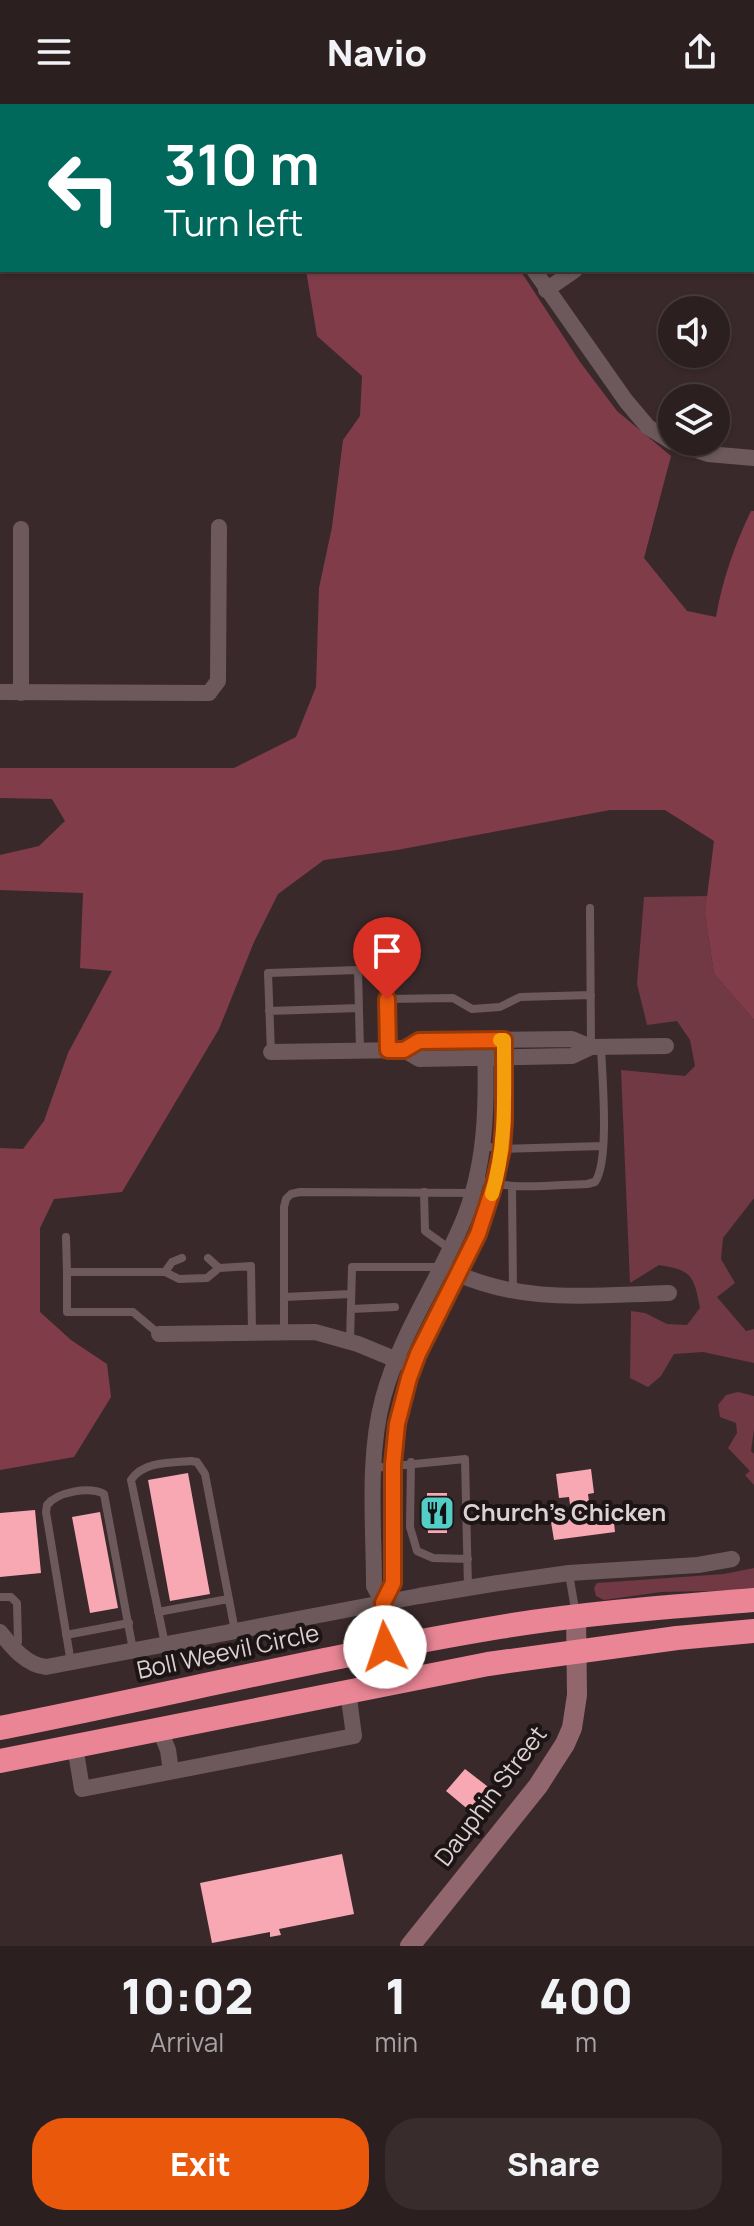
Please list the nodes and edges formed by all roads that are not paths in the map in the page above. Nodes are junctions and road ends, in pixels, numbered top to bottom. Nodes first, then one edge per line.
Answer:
1 (535, 272) edge
2 (572, 272) edge
3 (546, 290) junction
4 (658, 433) edge
5 (730, 456) edge
6 (754, 458) edge
7 (219, 527) dead end
8 (21, 529) dead end
9 (0, 692) edge
10 (21, 693) junction
11 (590, 908) dead end
12 (386, 925) dead end
13 (591, 995) junction
14 (387, 999) junction
15 (359, 1008) junction
16 (269, 1011) junction
17 (485, 1040) junction
18 (666, 1046) dead end
19 (596, 1047) junction
20 (504, 1048) junction
21 (396, 1050) junction
22 (360, 1051) junction
23 (271, 1052) joint
24 (486, 1057) junction
25 (484, 1146) junction
26 (602, 1146) junction
27 (502, 1149) junction
28 (494, 1185) junction
29 (475, 1186) junction
30 (512, 1186) junction
31 (424, 1192) junction
32 (66, 1237) dead end
33 (450, 1249) junction
34 (182, 1258) dead end
35 (208, 1258) dead end
36 (440, 1267) junction
37 (219, 1268) junction
38 (67, 1272) junction
39 (165, 1272) junction
40 (458, 1275) junction
41 (513, 1292) junction
42 (669, 1293) dead end
43 (351, 1294) junction
44 (284, 1297) junction
45 (395, 1307) dead end
46 (351, 1309) junction
47 (284, 1331) junction
48 (252, 1332) junction
49 (159, 1334) joint
50 (350, 1342) junction
51 (396, 1359) junction
52 (413, 1367) junction
53 (411, 1462) junction
54 (393, 1464) junction
55 (374, 1468) junction
56 (468, 1559) junction
57 (732, 1559) dead end
58 (569, 1573) junction
59 (469, 1588) junction
60 (0, 1597) edge
61 (228, 1599) junction
62 (754, 1600) edge
63 (383, 1603) junction
64 (158, 1612) junction
65 (576, 1615) junction
66 (129, 1623) junction
67 (235, 1631) junction
68 (754, 1631) edge
69 (0, 1632) edge
70 (66, 1635) junction
71 (165, 1644) junction
72 (385, 1647) junction
73 (13, 1648) junction
74 (133, 1650) junction
75 (578, 1650) junction
76 (71, 1663) junction
77 (391, 1682) junction
78 (187, 1689) junction
79 (348, 1691) junction
80 (0, 1719) edge
81 (25, 1723) junction
82 (0, 1728) edge
83 (164, 1739) junction
84 (75, 1746) junction
85 (0, 1761) edge
86 (171, 1771) junction
87 (410, 1946) edge

1 - 3 street
2 - 3 street
3 - 4 street
5 - 6 street
7 - 10 street
8 - 10 street
9 - 10 street
11 - 13 lane
12 - 14 lane
13 - 14 lane
13 - 19 lane
14 - 21 lane
15 - 16 lane
15 - 16 lane
15 - 22 lane
16 - 23 lane
17 - 20 street
17 - 21 street
17 - 24 street
18 - 19 street
19 - 20 street
19 - 26 lane
20 - 24 street
20 - 27 street
21 - 22 street
21 - 24 street
22 - 23 street
24 - 25 street
25 - 27 lane
25 - 29 street
26 - 27 lane
26 - 30 lane
27 - 28 street
28 - 29 lane
28 - 30 lane
28 - 40 street
29 - 31 lane
29 - 33 street
30 - 41 lane
31 - 33 lane
31 - 44 lane
32 - 38 lane
33 - 36 street
34 - 39 lane
35 - 37 lane
36 - 40 street
36 - 43 lane
36 - 51 street
37 - 39 lane
37 - 48 lane
38 - 39 lane
38 - 49 lane
40 - 41 street
40 - 52 street
41 - 42 street
43 - 44 lane
43 - 46 lane
44 - 47 lane
45 - 46 lane
46 - 50 lane
47 - 48 street
47 - 50 street
48 - 49 street
50 - 51 street
51 - 52 street
51 - 55 street
52 - 54 street
53 - 54 lane
53 - 56 lane
53 - 56 lane
54 - 55 lane
54 - 63 street
55 - 63 street
56 - 59 lane
57 - 58 street
58 - 59 street
58 - 65 lane
59 - 63 street
60 - 73 lane
61 - 64 lane
61 - 64 lane
61 - 67 lane
62 - 65 highway, Boll Weevil Circle
63 - 67 street
63 - 72 street
64 - 71 lane
65 - 72 highway, Boll Weevil Circle
65 - 75 street, Dauphin Street
66 - 70 lane
66 - 70 lane
66 - 74 lane
67 - 71 street
68 - 75 highway
69 - 73 street
70 - 76 lane
71 - 74 street
72 - 77 street
72 - 78 highway, Boll Weevil Circle
73 - 76 street
74 - 76 street
75 - 77 highway
75 - 87 street, Dauphin Street
77 - 79 highway
78 - 81 highway, Boll Weevil Circle
78 - 83 highway
79 - 83 highway
79 - 86 street
80 - 81 highway
81 - 82 highway, Boll Weevil Circle
83 - 84 highway
83 - 86 street
84 - 85 highway
84 - 86 street

